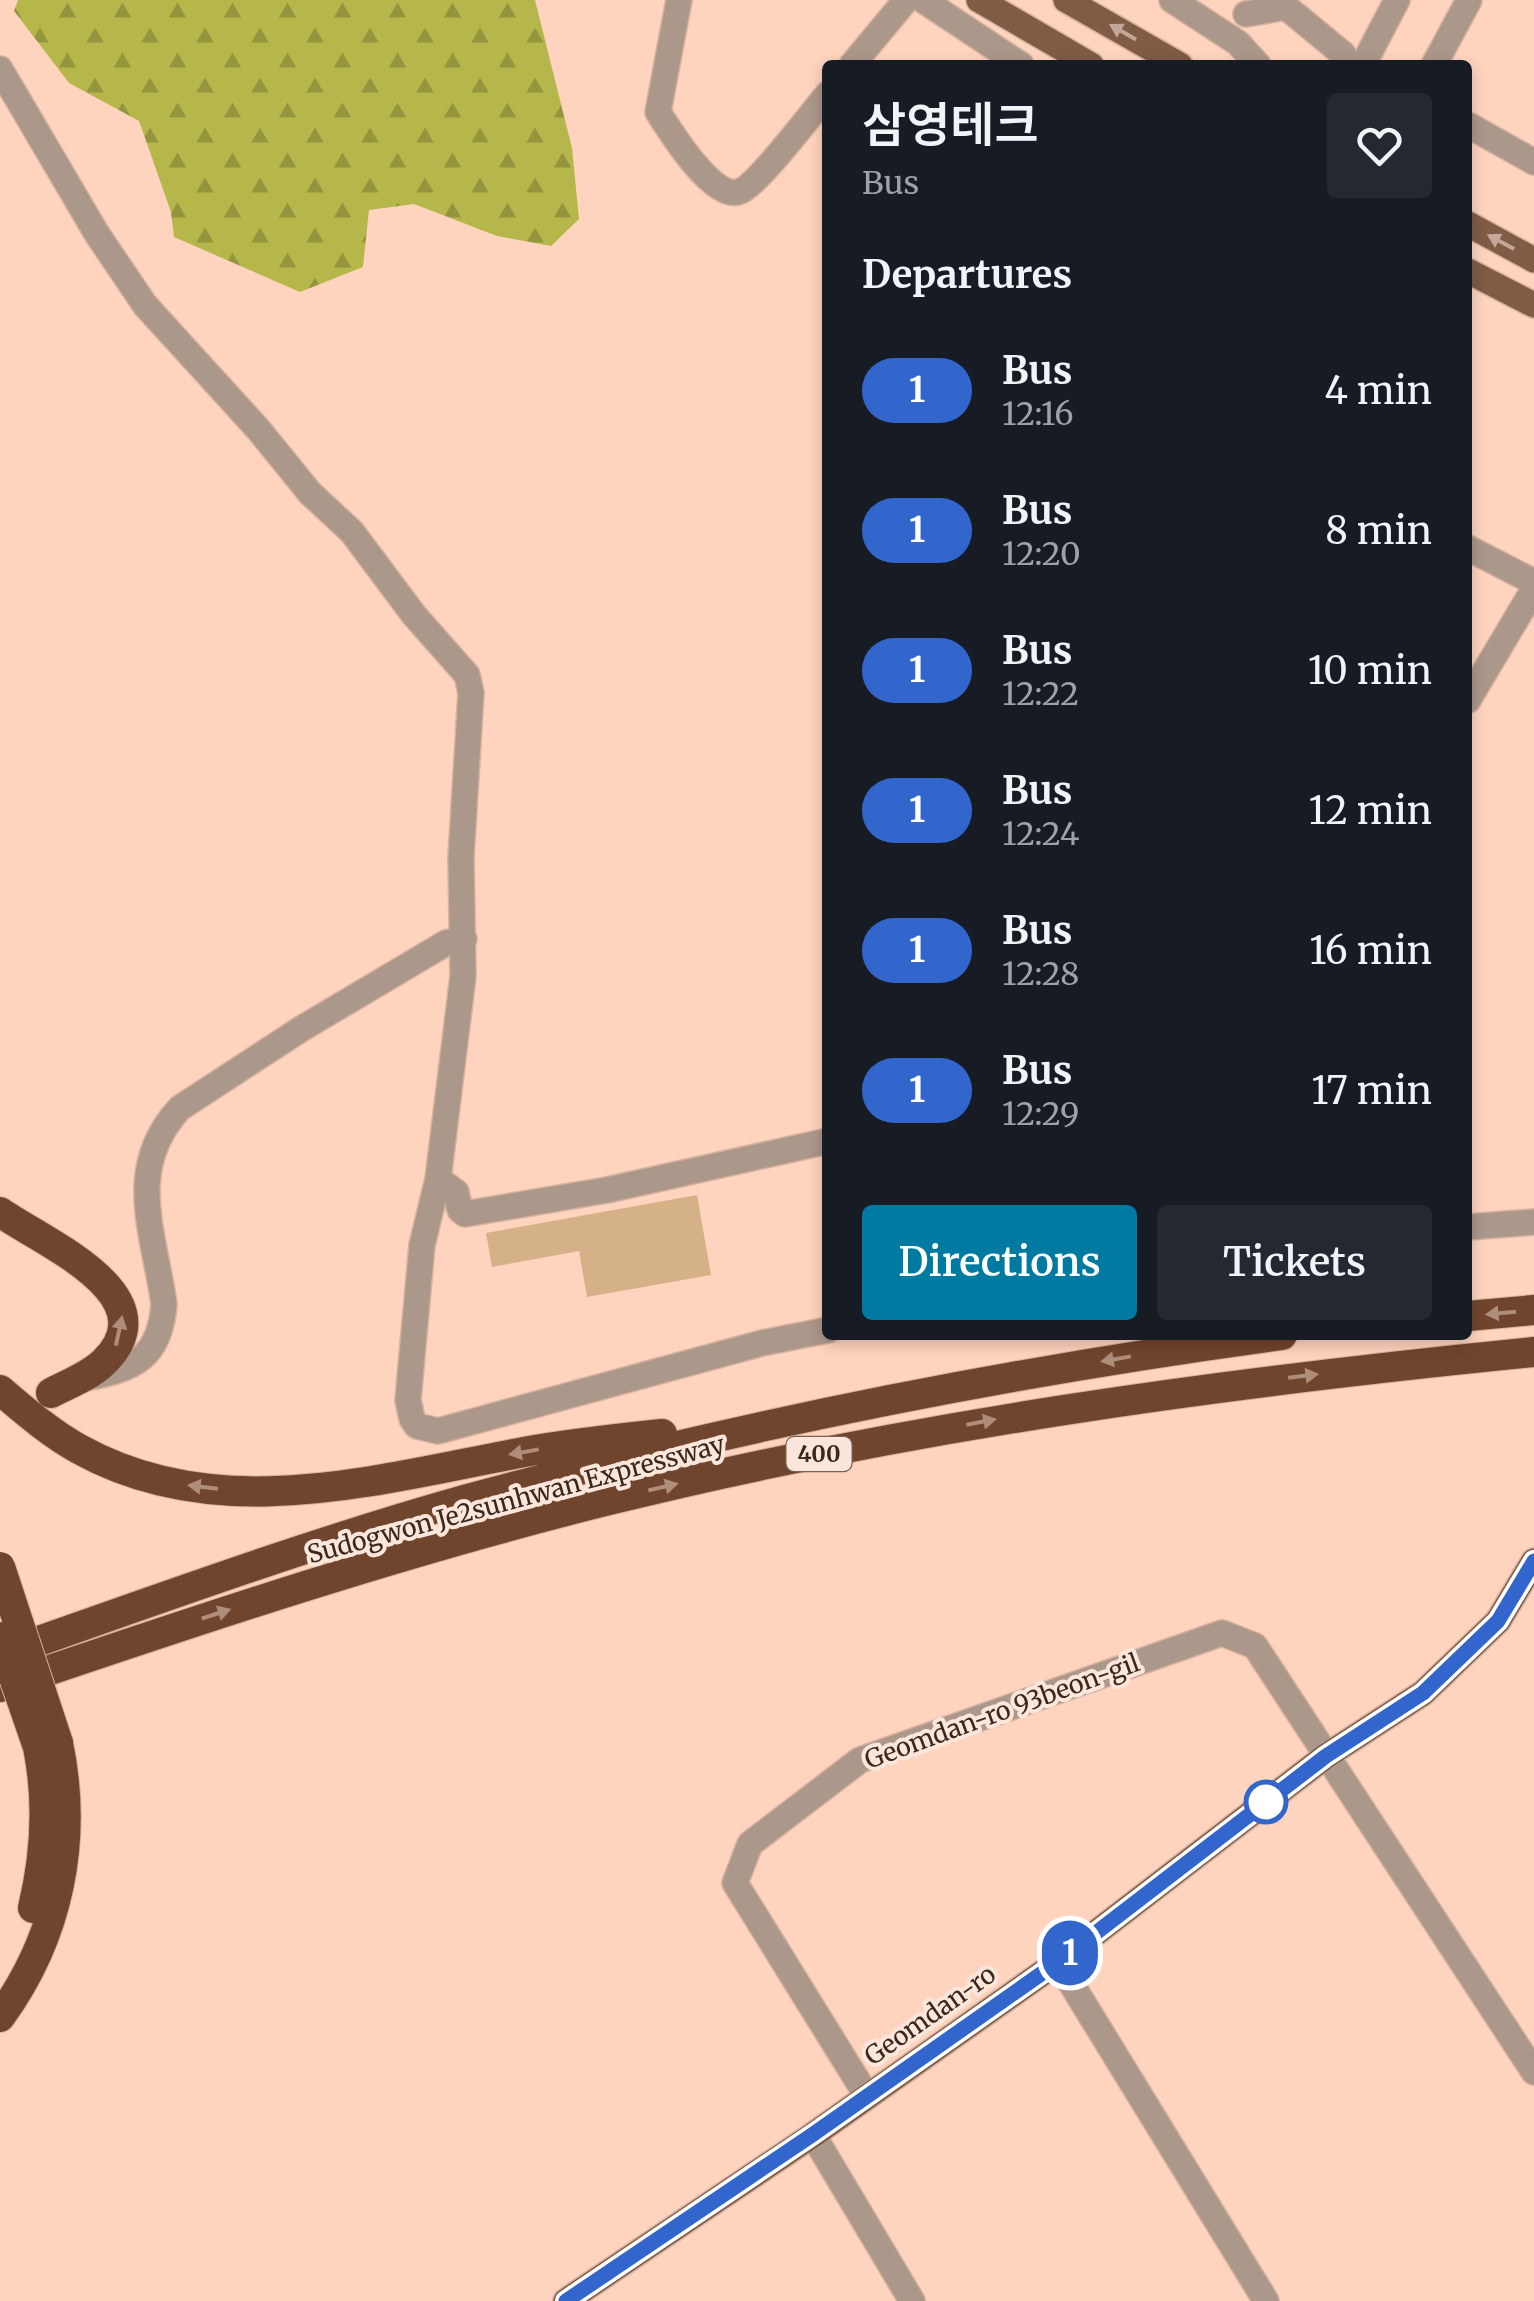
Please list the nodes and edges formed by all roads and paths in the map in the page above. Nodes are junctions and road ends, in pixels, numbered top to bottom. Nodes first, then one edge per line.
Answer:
1 (680, 0) edge
2 (906, 0) edge
3 (923, 0) edge
4 (978, 0) edge
5 (1066, 0) edge
6 (1172, 0) edge
7 (1397, 0) edge
8 (1469, 0) edge
9 (1246, 14) dead end
10 (856, 60) edge
11 (1013, 60) edge
12 (1082, 60) edge
13 (1171, 60) edge
14 (1253, 60) edge
15 (1345, 60) edge
16 (1366, 60) edge
17 (1437, 60) edge
18 (0, 68) edge
19 (822, 101) edge
20 (1472, 127) edge
21 (1534, 162) edge
22 (1472, 226) edge
23 (1534, 260) edge
24 (1472, 273) edge
25 (1534, 305) edge
26 (1472, 550) edge
27 (1534, 585) edge
28 (1472, 693) edge
29 (464, 939) junction
30 (822, 1143) edge
31 (438, 1180) junction
32 (0, 1212) edge
33 (1534, 1222) edge
34 (1472, 1227) edge
35 (1534, 1310) edge
36 (1472, 1316) edge
37 (822, 1331) edge
38 (1244, 1340) edge
39 (1534, 1352) edge
40 (64, 1386) joint
41 (0, 1390) edge
42 (760, 1425) junction
43 (1534, 1561) edge
44 (0, 1567) edge
45 (0, 1637) edge
46 (0, 1655) edge
47 (0, 1687) edge
48 (48, 1745) junction
49 (1326, 1756) junction
50 (1058, 1962) junction
51 (0, 1982) edge
52 (0, 2016) edge
53 (1534, 2072) edge
54 (867, 2096) junction
55 (812, 2135) junction
56 (566, 2301) edge
57 (912, 2301) edge
58 (1266, 2301) edge

1 - 19 street
2 - 10 street
3 - 11 street
4 - 12 main road
13 -> 5 main road
6 - 14 street
7 - 16 street
8 - 17 street
9 - 15 street
18 - 29 street
20 - 21 street
23 -> 22 main road
24 - 25 main road
26 - 27 street
27 - 28 street
29 - 31 street
29 - 40 street
30 - 31 street
31 - 37 street
40 -> 32 highway
33 - 34 street
35 -> 36 highway
38 -> 42 highway, Sudogwon Je2sunhwan Expressway / 400
47 -> 39 highway, Sudogwon Je2sunhwan Expressway / 400
42 -> 41 highway
42 - 46 highway, Sudogwon Je2sunhwan Expressway / 400
43 - 49 main road, Geomdan-ro
44 - 48 highway, bridge
45 - 48 highway, bridge
48 - 51 highway
48 - 52 highway
49 - 50 main road, Geomdan-ro
49 - 53 street
49 - 54 street, Geomdan-ro 93beon-gil
50 - 54 main road, Geomdan-ro
50 - 58 street
54 - 55 main road, Geomdan-ro
55 - 56 main road, Geomdan-ro
55 - 57 street

